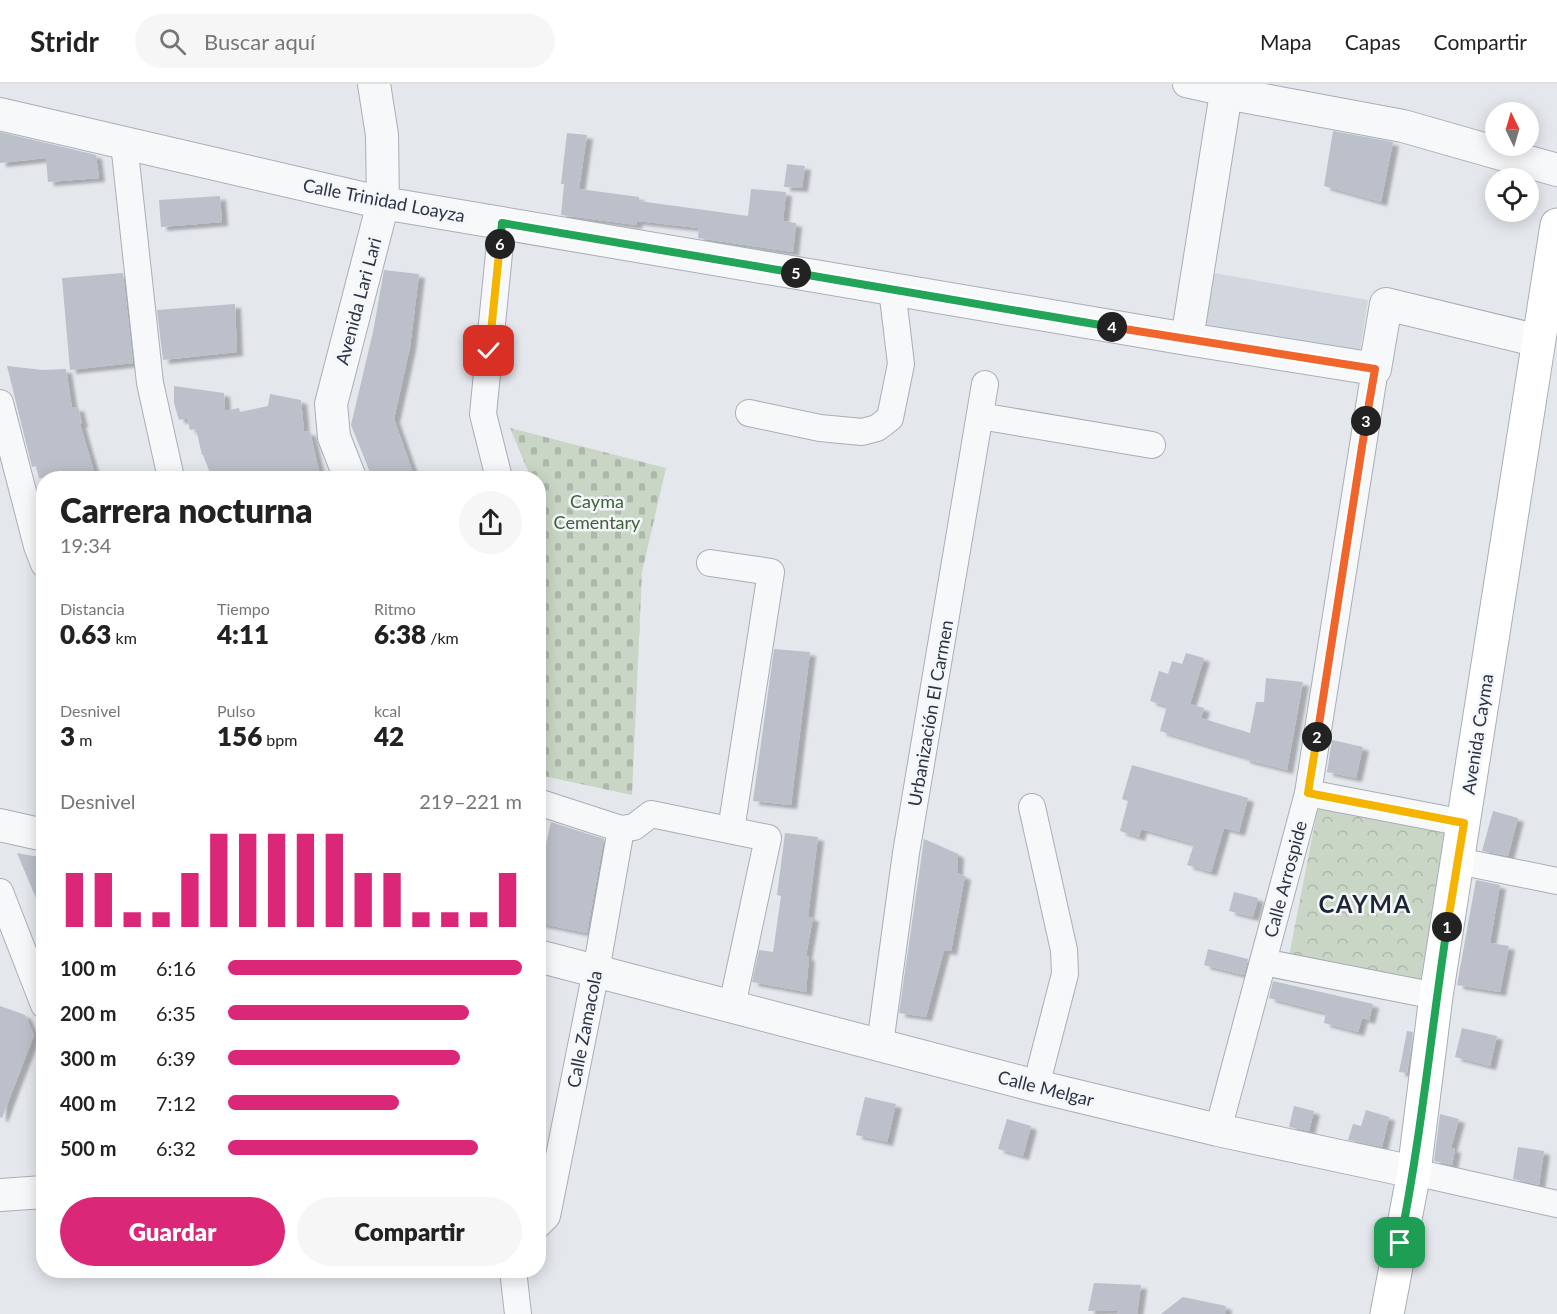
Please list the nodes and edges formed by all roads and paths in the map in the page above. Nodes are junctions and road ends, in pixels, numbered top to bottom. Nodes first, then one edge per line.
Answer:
1 (374, 84) edge
2 (1186, 84) edge
3 (1226, 88) edge
4 (0, 114) edge
5 (124, 143) junction
6 (1557, 170) edge
7 (383, 203) junction
8 (502, 223) junction
9 (1557, 225) edge
10 (892, 289) junction
11 (1187, 339) junction
12 (1548, 343) edge
13 (1375, 369) junction
14 (985, 384) dead end
15 (0, 403) edge
16 (749, 413) dead end
17 (980, 417) junction
18 (1152, 445) dead end
19 (169, 471) edge
20 (347, 471) edge
21 (497, 471) edge
22 (36, 533) edge
23 (710, 563) dead end
24 (1308, 793) junction
25 (546, 805) edge
26 (1032, 807) dead end
27 (1464, 823) junction
28 (0, 825) edge
29 (621, 829) junction
30 (731, 830) junction
31 (36, 833) edge
32 (1458, 861) junction
33 (1557, 880) edge
34 (0, 892) edge
35 (546, 958) edge
36 (1263, 962) junction
37 (596, 971) junction
38 (36, 984) edge
39 (1436, 996) junction
40 (732, 1006) junction
41 (880, 1044) junction
42 (1036, 1086) junction
43 (1218, 1130) junction
44 (1414, 1172) junction
45 (36, 1193) edge
46 (0, 1195) edge
47 (1557, 1204) edge
48 (546, 1218) edge
49 (514, 1278) edge
50 (518, 1314) edge
51 (1387, 1314) edge

1 - 7 street, Avenida Lari Lari
2 - 3 street
3 - 6 street
3 - 11 street
4 - 5 street, Calle Trinidad Loayza
5 - 7 street, Calle Trinidad Loayza
5 - 19 street
7 - 8 street, Calle Trinidad Loayza
7 - 20 street, Avenida Lari Lari
8 - 10 street, Calle Trinidad Loayza
8 - 21 street
9 - 12 main road, Avenida Cayma
10 - 11 street, Calle Trinidad Loayza
10 - 16 street
11 - 13 street, Calle Trinidad Loayza
12 - 13 street, Calle Arrospide
12 - 27 main road, Avenida Cayma
13 - 24 street, Calle Arrospide
14 - 17 street, Urbanización El Carmen
15 - 22 street
17 - 18 street
17 - 41 street, Urbanización El Carmen
23 - 30 street
24 - 27 street
24 - 36 street, Calle Arrospide
25 - 29 street
26 - 42 street
27 - 32 main road, Avenida Cayma
28 - 31 street
29 - 30 street
29 - 37 street, Calle Zamacola
30 - 40 street
32 - 33 street
32 - 39 main road, Avenida Cayma
34 - 38 street
35 - 37 street, Calle Melgar
36 - 39 street
36 - 43 street, Calle Arrospide
37 - 40 street, Calle Melgar
37 - 48 street, Calle Zamacola
39 - 44 main road, Avenida Cayma
40 - 41 street, Calle Melgar
41 - 42 street, Calle Melgar
42 - 43 street, Calle Melgar
43 - 44 street, Calle Melgar
44 - 47 street, Calle Melgar
44 - 51 main road, Avenida Cayma
45 - 46 street
49 - 50 street

